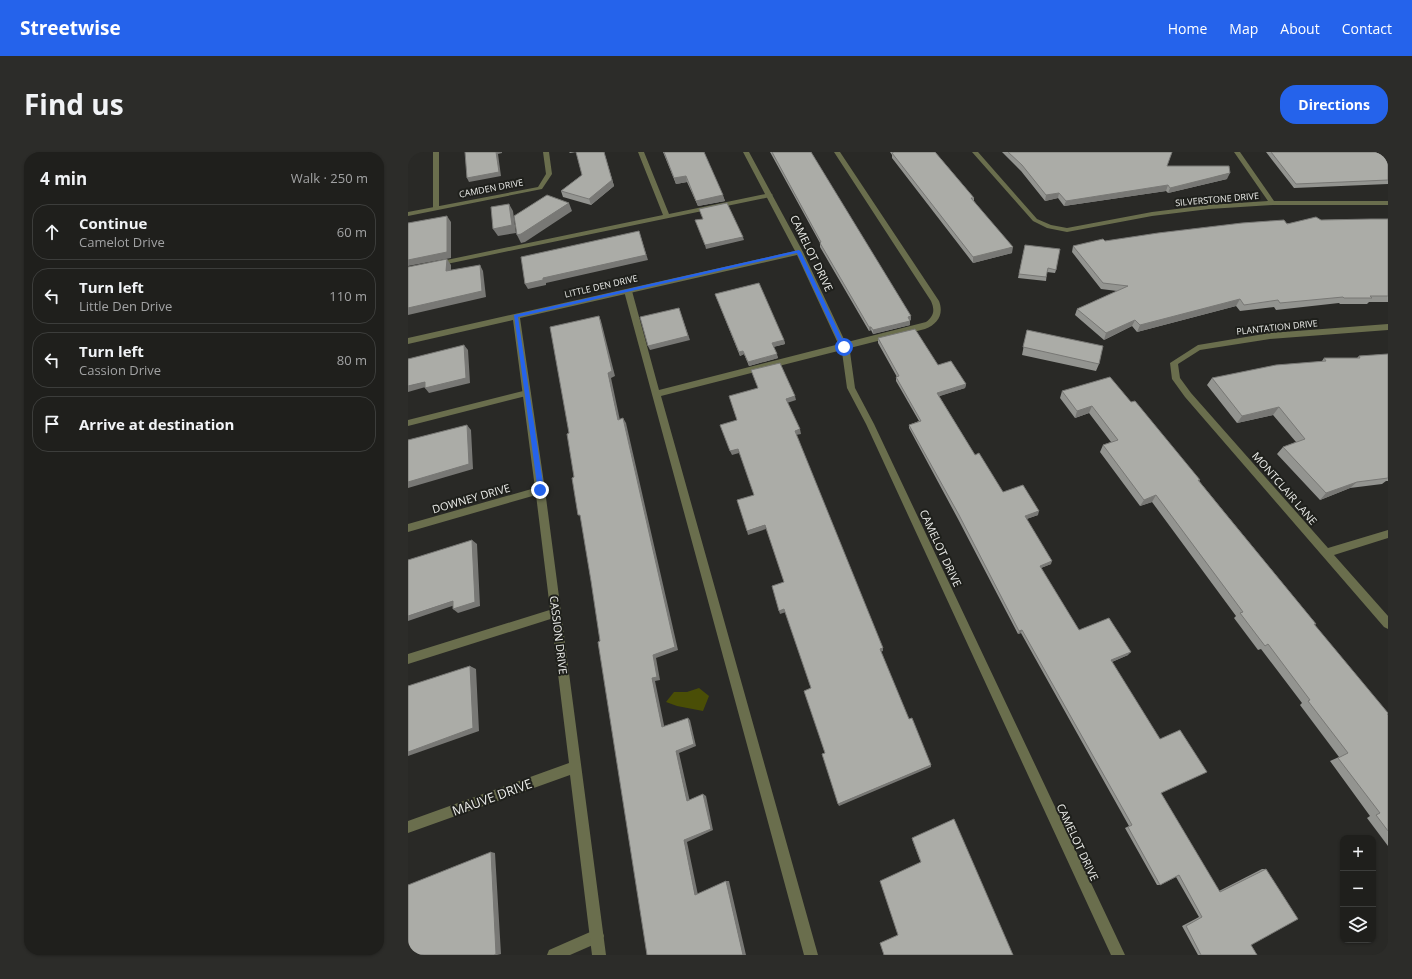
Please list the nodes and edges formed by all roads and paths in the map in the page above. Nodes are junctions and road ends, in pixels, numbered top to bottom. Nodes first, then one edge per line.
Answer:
1 (436, 152) edge
2 (546, 152) edge
3 (641, 152) edge
4 (746, 152) edge
5 (837, 152) edge
6 (975, 152) edge
7 (1237, 152) edge
8 (770, 195) junction
9 (1272, 203) junction
10 (1388, 203) edge
11 (436, 208) junction
12 (408, 214) edge
13 (667, 216) junction
14 (799, 252) junction
15 (408, 270) edge
16 (628, 291) junction
17 (516, 316) junction
18 (1388, 327) edge
19 (408, 341) edge
20 (844, 347) junction
21 (1174, 363) joint
22 (527, 393) junction
23 (656, 394) junction
24 (408, 423) edge
25 (540, 490) junction
26 (408, 528) edge
27 (1388, 534) edge
28 (1326, 553) junction
29 (556, 613) junction
30 (1388, 624) edge
31 (408, 659) edge
32 (576, 767) junction
33 (408, 827) edge
34 (597, 936) junction
35 (554, 955) edge
36 (599, 955) edge
37 (811, 955) edge
38 (1118, 955) edge

1 - 11 street
2 - 11 street, CAMDEN DRIVE
3 - 13 street
4 - 8 street, CAMELOT DRIVE
5 - 20 street
6 - 9 street, SILVERSTONE DRIVE
7 - 9 street
8 - 13 street
8 - 14 street, CAMELOT DRIVE
9 - 10 street, SILVERSTONE DRIVE
11 - 12 street, CAMDEN DRIVE
13 - 15 street
14 - 16 street, LITTLE DEN DRIVE
14 - 20 street, CAMELOT DRIVE
16 - 17 street, LITTLE DEN DRIVE
16 - 23 street
17 - 19 street, LITTLE DEN DRIVE
17 - 22 street, CASSION DRIVE
18 - 21 street, PLANTATION DRIVE
20 - 23 street
20 - 38 street, CAMELOT DRIVE
21 - 28 street, MONTCLAIR LANE
22 - 24 street
22 - 25 street, CASSION DRIVE
23 - 37 street
25 - 26 street, DOWNEY DRIVE
25 - 29 street, CASSION DRIVE
27 - 28 street
28 - 30 street, MONTCLAIR LANE
29 - 31 street
29 - 32 street, CASSION DRIVE
32 - 33 street, MAUVE DRIVE
32 - 34 street, CASSION DRIVE
34 - 35 street
34 - 36 street, CASSION DRIVE

